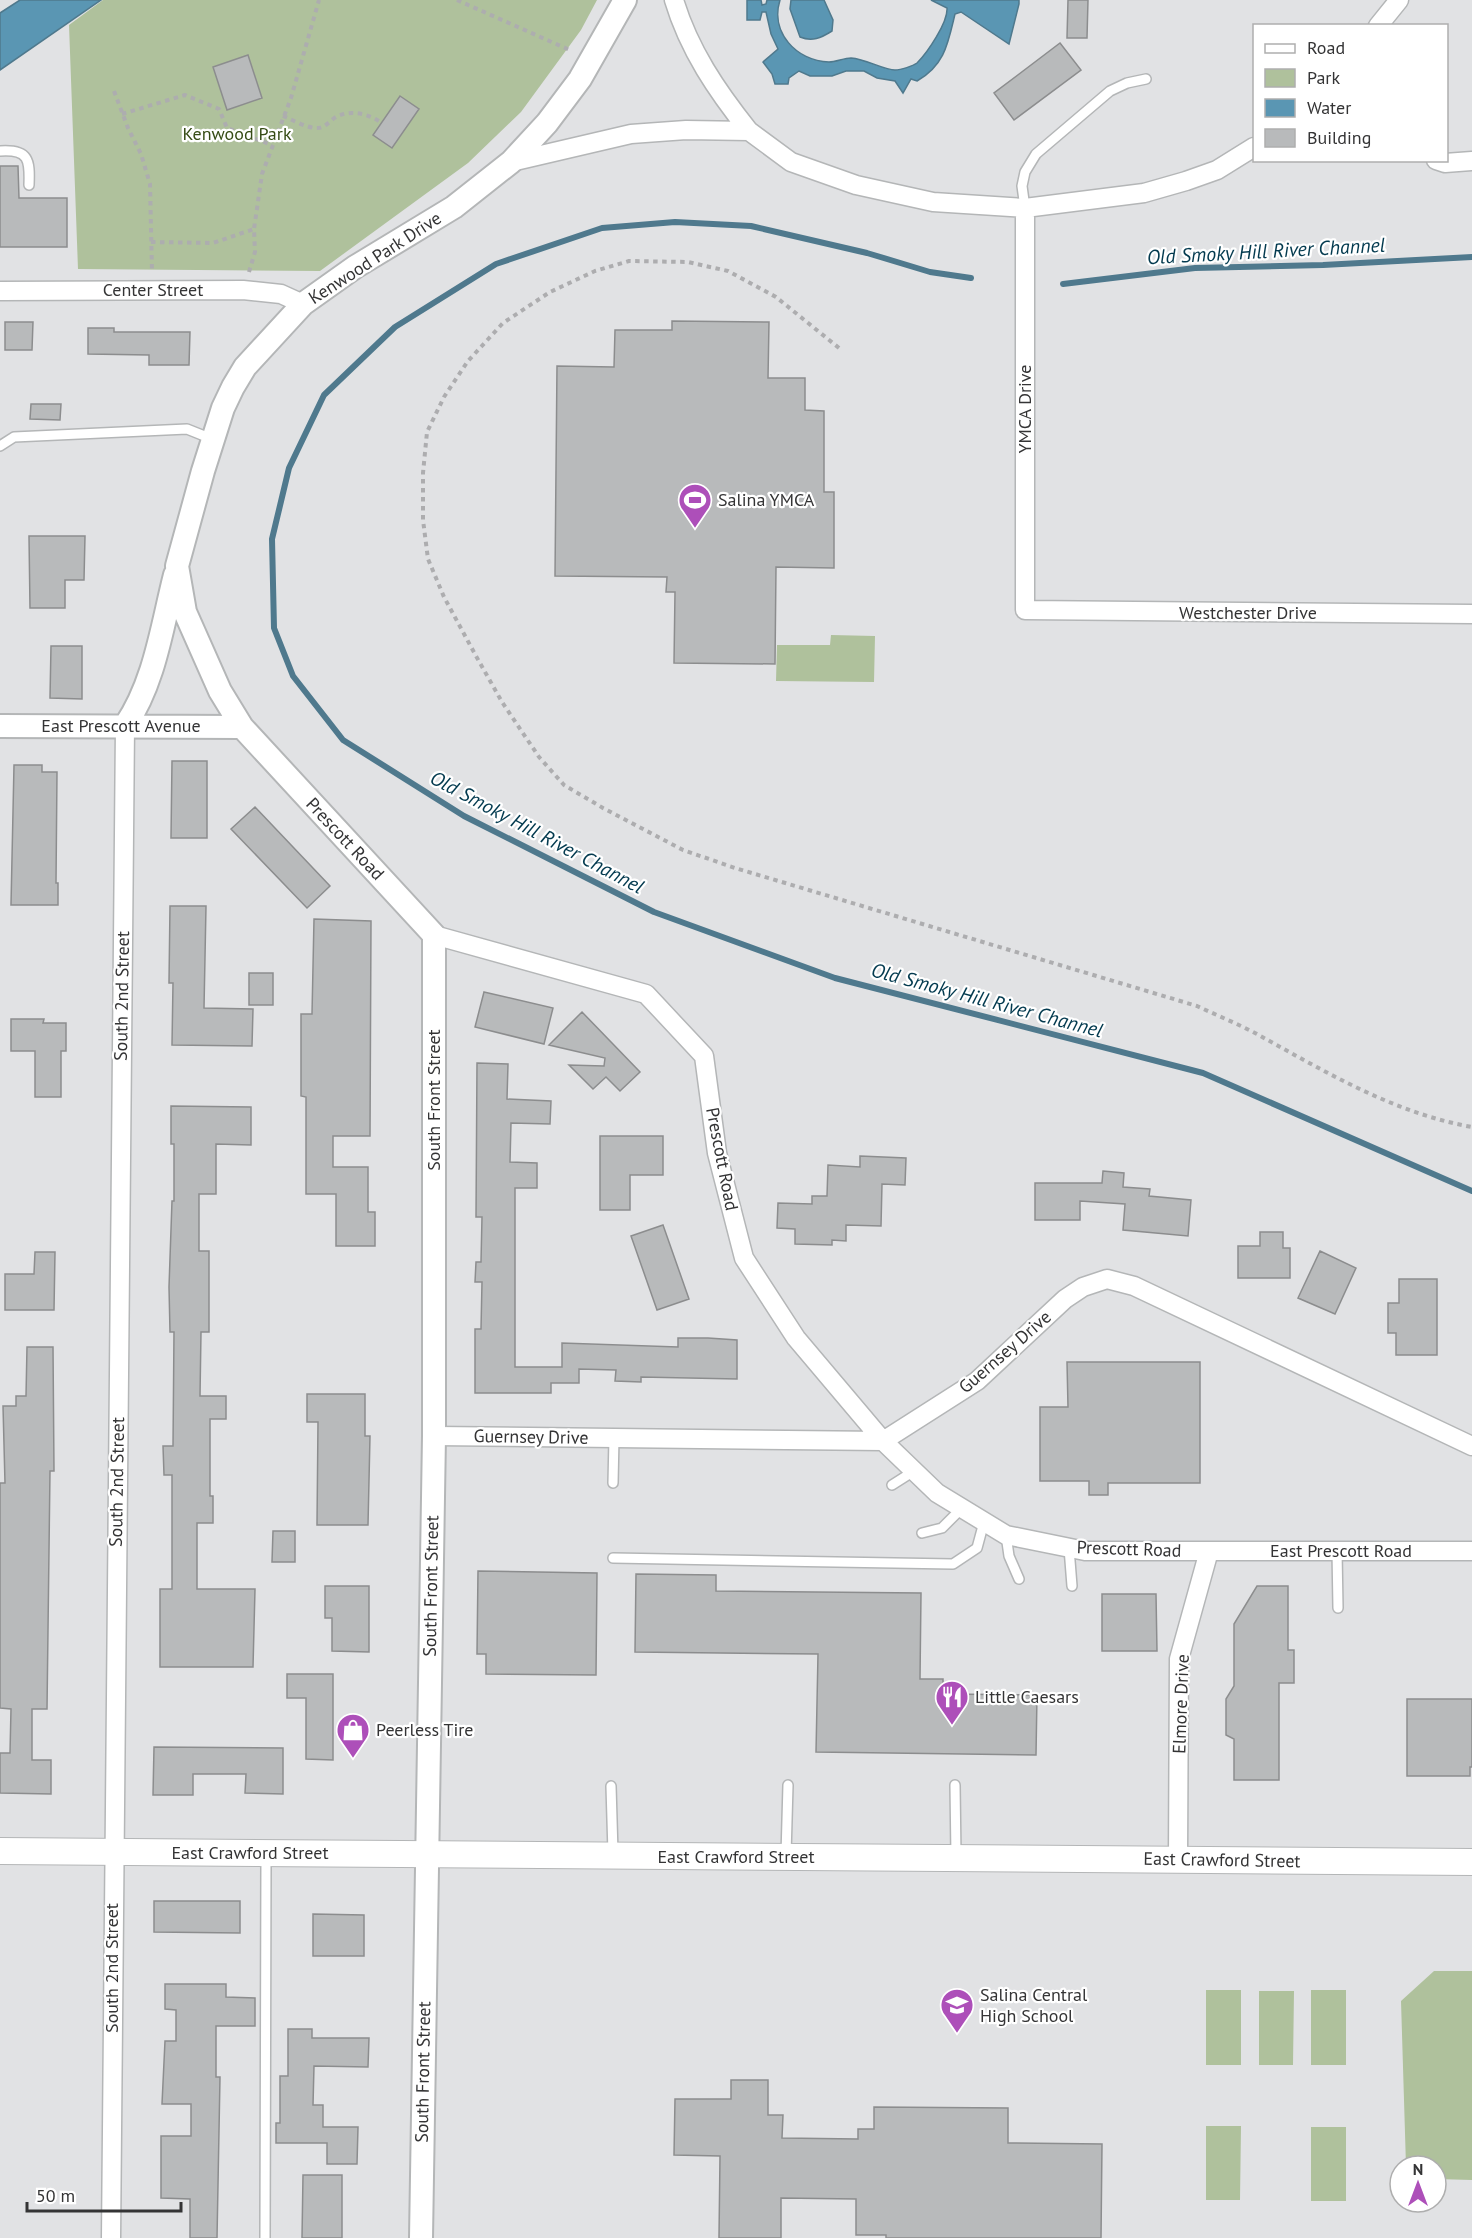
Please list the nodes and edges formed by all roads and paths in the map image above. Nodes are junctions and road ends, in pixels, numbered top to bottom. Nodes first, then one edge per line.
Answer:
1 (319, 0) edge
2 (457, 0) edge
3 (626, 0) edge
4 (674, 0) edge
5 (1400, 0) edge
6 (1380, 24) edge
7 (590, 62) junction
8 (1146, 79) dead end
9 (114, 91) dead end
10 (123, 114) junction
11 (283, 116) junction
12 (381, 123) dead end
13 (749, 131) junction
14 (272, 145) junction
15 (1253, 148) edge
16 (0, 151) edge
17 (1472, 161) edge
18 (511, 162) junction
19 (1442, 162) edge
20 (29, 185) dead end
21 (1025, 208) junction
22 (254, 229) junction
23 (152, 242) junction
24 (153, 290) junction
25 (243, 290) junction
26 (0, 291) edge
27 (303, 304) junction
28 (839, 348) dead end
29 (213, 439) junction
30 (0, 446) edge
31 (177, 566) junction
32 (1025, 610) joint
33 (1472, 614) edge
34 (0, 726) edge
35 (125, 726) junction
36 (242, 727) junction
37 (434, 935) junction
38 (1472, 1127) edge
39 (434, 1436) junction
40 (614, 1438) junction
41 (883, 1441) junction
42 (1472, 1446) edge
43 (914, 1471) junction
44 (613, 1483) dead end
45 (892, 1485) dead end
46 (962, 1508) junction
47 (984, 1522) junction
48 (922, 1533) dead end
49 (1006, 1535) junction
50 (1069, 1548) junction
51 (1209, 1551) junction
52 (1337, 1551) junction
53 (1472, 1551) edge
54 (613, 1558) dead end
55 (1019, 1579) dead end
56 (1072, 1586) dead end
57 (1338, 1608) dead end
58 (788, 1785) dead end
59 (955, 1785) dead end
60 (611, 1786) dead end
61 (0, 1851) edge
62 (113, 1852) junction
63 (266, 1853) junction
64 (426, 1854) junction
65 (613, 1856) junction
66 (786, 1857) junction
67 (956, 1858) junction
68 (1178, 1860) junction
69 (1472, 1862) edge
70 (111, 2238) edge
71 (265, 2238) edge
72 (421, 2238) edge

1 - 11 path
2 - 7 path
3 - 7 street, Kenwood Park Drive
4 - 13 street
5 - 6 street
7 - 18 street, Kenwood Park Drive
8 - 21 lane
9 - 10 path
10 - 14 path
10 - 23 path
11 - 12 path
11 - 14 path
13 - 18 street
13 - 21 street
14 - 22 path
15 - 21 street
16 - 20 lane
17 - 19 street
18 - 27 street, Kenwood Park Drive
21 - 32 street, YMCA Drive
22 - 23 path
22 - 25 path
23 - 24 path
24 - 25 street, Center Street
24 - 26 street, Center Street
25 - 27 street, Center Street
27 - 29 street, Kenwood Park Drive
28 - 38 path
29 - 30 lane
29 - 31 street, Kenwood Park Drive
31 - 35 street, Kenwood Park Drive
31 - 36 street, Kenwood Park Drive
32 - 33 street, Westchester Drive
34 - 35 street, East Prescott Avenue
35 - 36 street, East Prescott Avenue
35 - 62 street, South 2nd Street
36 - 37 street, Prescott Road
37 - 39 street, South Front Street
37 - 41 street, Prescott Road
39 - 40 street, Guernsey Drive
39 - 64 street, South Front Street
40 - 41 street, Guernsey Drive
40 - 44 lane
41 - 42 street, Guernsey Drive
41 - 43 street, Prescott Road
43 - 45 lane
43 - 46 street, Prescott Road
46 - 47 street, Prescott Road
46 - 48 lane
47 - 49 street, Prescott Road
47 - 54 lane
49 - 50 street, Prescott Road
49 - 55 lane
50 - 51 street, Prescott Road
50 - 56 lane
51 - 52 street, East Prescott Road
51 - 68 street, Elmore Drive
52 - 53 street, East Prescott Road
52 - 57 lane
58 - 66 lane
59 - 67 lane
60 - 65 lane
61 - 62 main road, East Crawford Street
62 - 63 main road, East Crawford Street
62 - 70 street, South 2nd Street
63 - 64 main road, East Crawford Street
63 - 71 lane
64 - 65 main road, East Crawford Street
64 - 72 street, South Front Street
65 - 66 main road, East Crawford Street
66 - 67 main road, East Crawford Street
67 - 68 main road, East Crawford Street
68 - 69 main road, East Crawford Street

